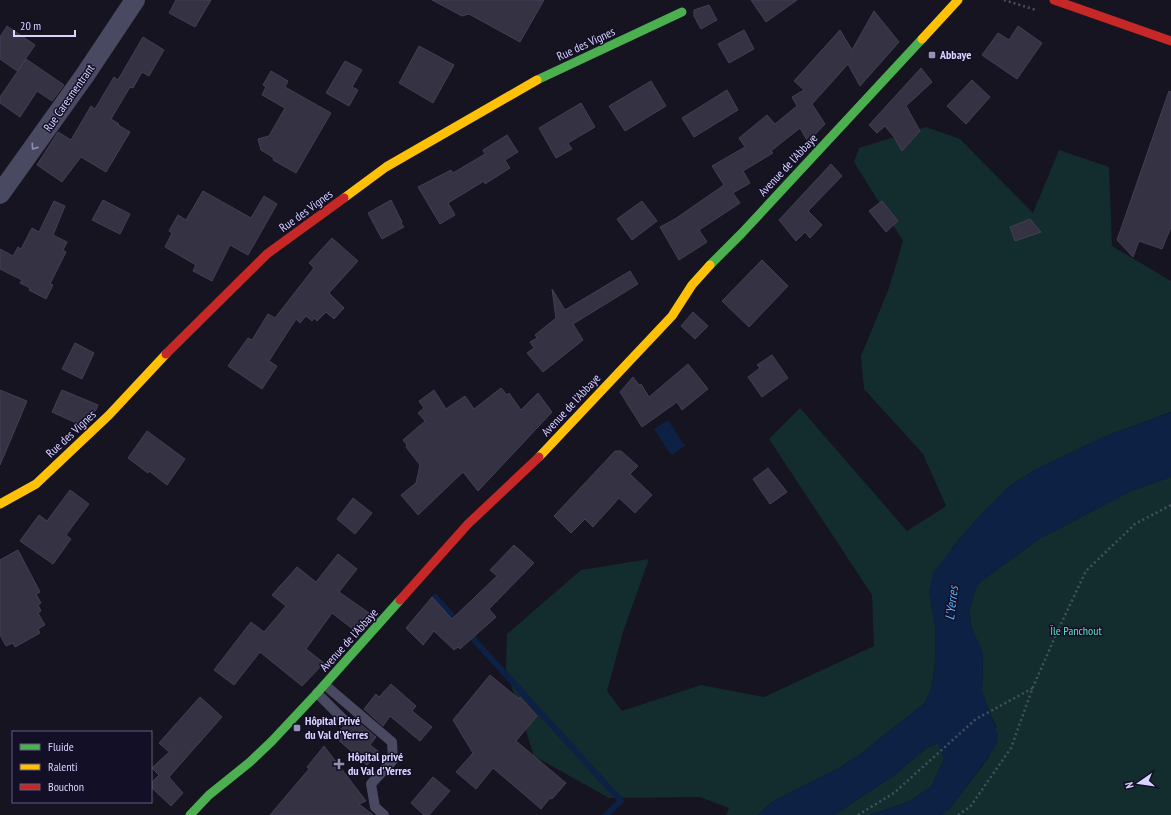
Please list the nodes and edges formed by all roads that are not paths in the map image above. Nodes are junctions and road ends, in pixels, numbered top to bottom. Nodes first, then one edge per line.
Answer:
1 (135, 0) edge
2 (958, 0) edge
3 (1054, 0) edge
4 (682, 12) dead end
5 (1171, 41) edge
6 (0, 194) edge
7 (0, 504) edge
8 (325, 685) junction
9 (317, 693) junction
10 (345, 721) dead end
11 (190, 815) edge
12 (384, 815) edge

1 -> 6 street, Rue Caresmentrant
2 - 8 street, Avenue de l'Abbaye
3 - 5 street
4 - 7 street, Rue des Vignes
8 - 9 street, Avenue de l'Abbaye
8 - 12 lane
9 - 10 lane
9 - 11 street, Avenue de l'Abbaye

